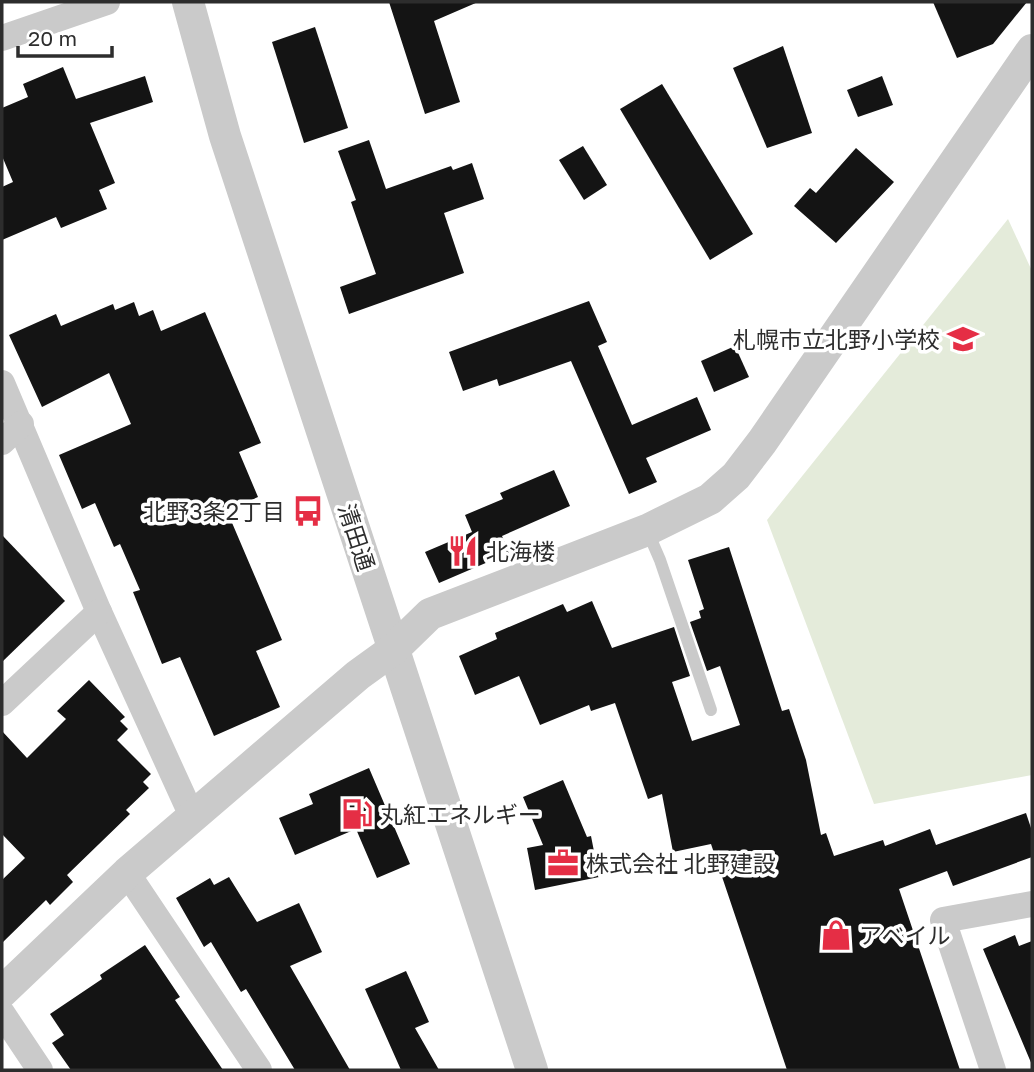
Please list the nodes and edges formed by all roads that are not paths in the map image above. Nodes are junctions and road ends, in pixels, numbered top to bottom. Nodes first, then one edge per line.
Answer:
1 (107, 2) edge
2 (188, 2) edge
3 (2, 38) edge
4 (1032, 50) edge
5 (2, 383) edge
6 (21, 424) junction
7 (2, 442) edge
8 (647, 530) junction
9 (99, 612) junction
10 (394, 649) junction
11 (2, 703) edge
12 (711, 710) dead end
13 (192, 816) junction
14 (127, 873) junction
15 (1032, 904) edge
16 (2, 992) edge
17 (2, 1013) edge
18 (40, 1070) edge
19 (259, 1070) edge
20 (532, 1070) edge
21 (993, 1070) edge

1 - 3 street
2 - 10 street, 清田通
4 - 8 street
5 - 6 street
6 - 7 street
6 - 9 street
8 - 10 street
8 - 12 lane
9 - 11 street
9 - 13 street
10 - 13 street
10 - 20 street, 清田通
13 - 14 street
14 - 16 street
14 - 19 street
15 - 21 street
17 - 18 street

